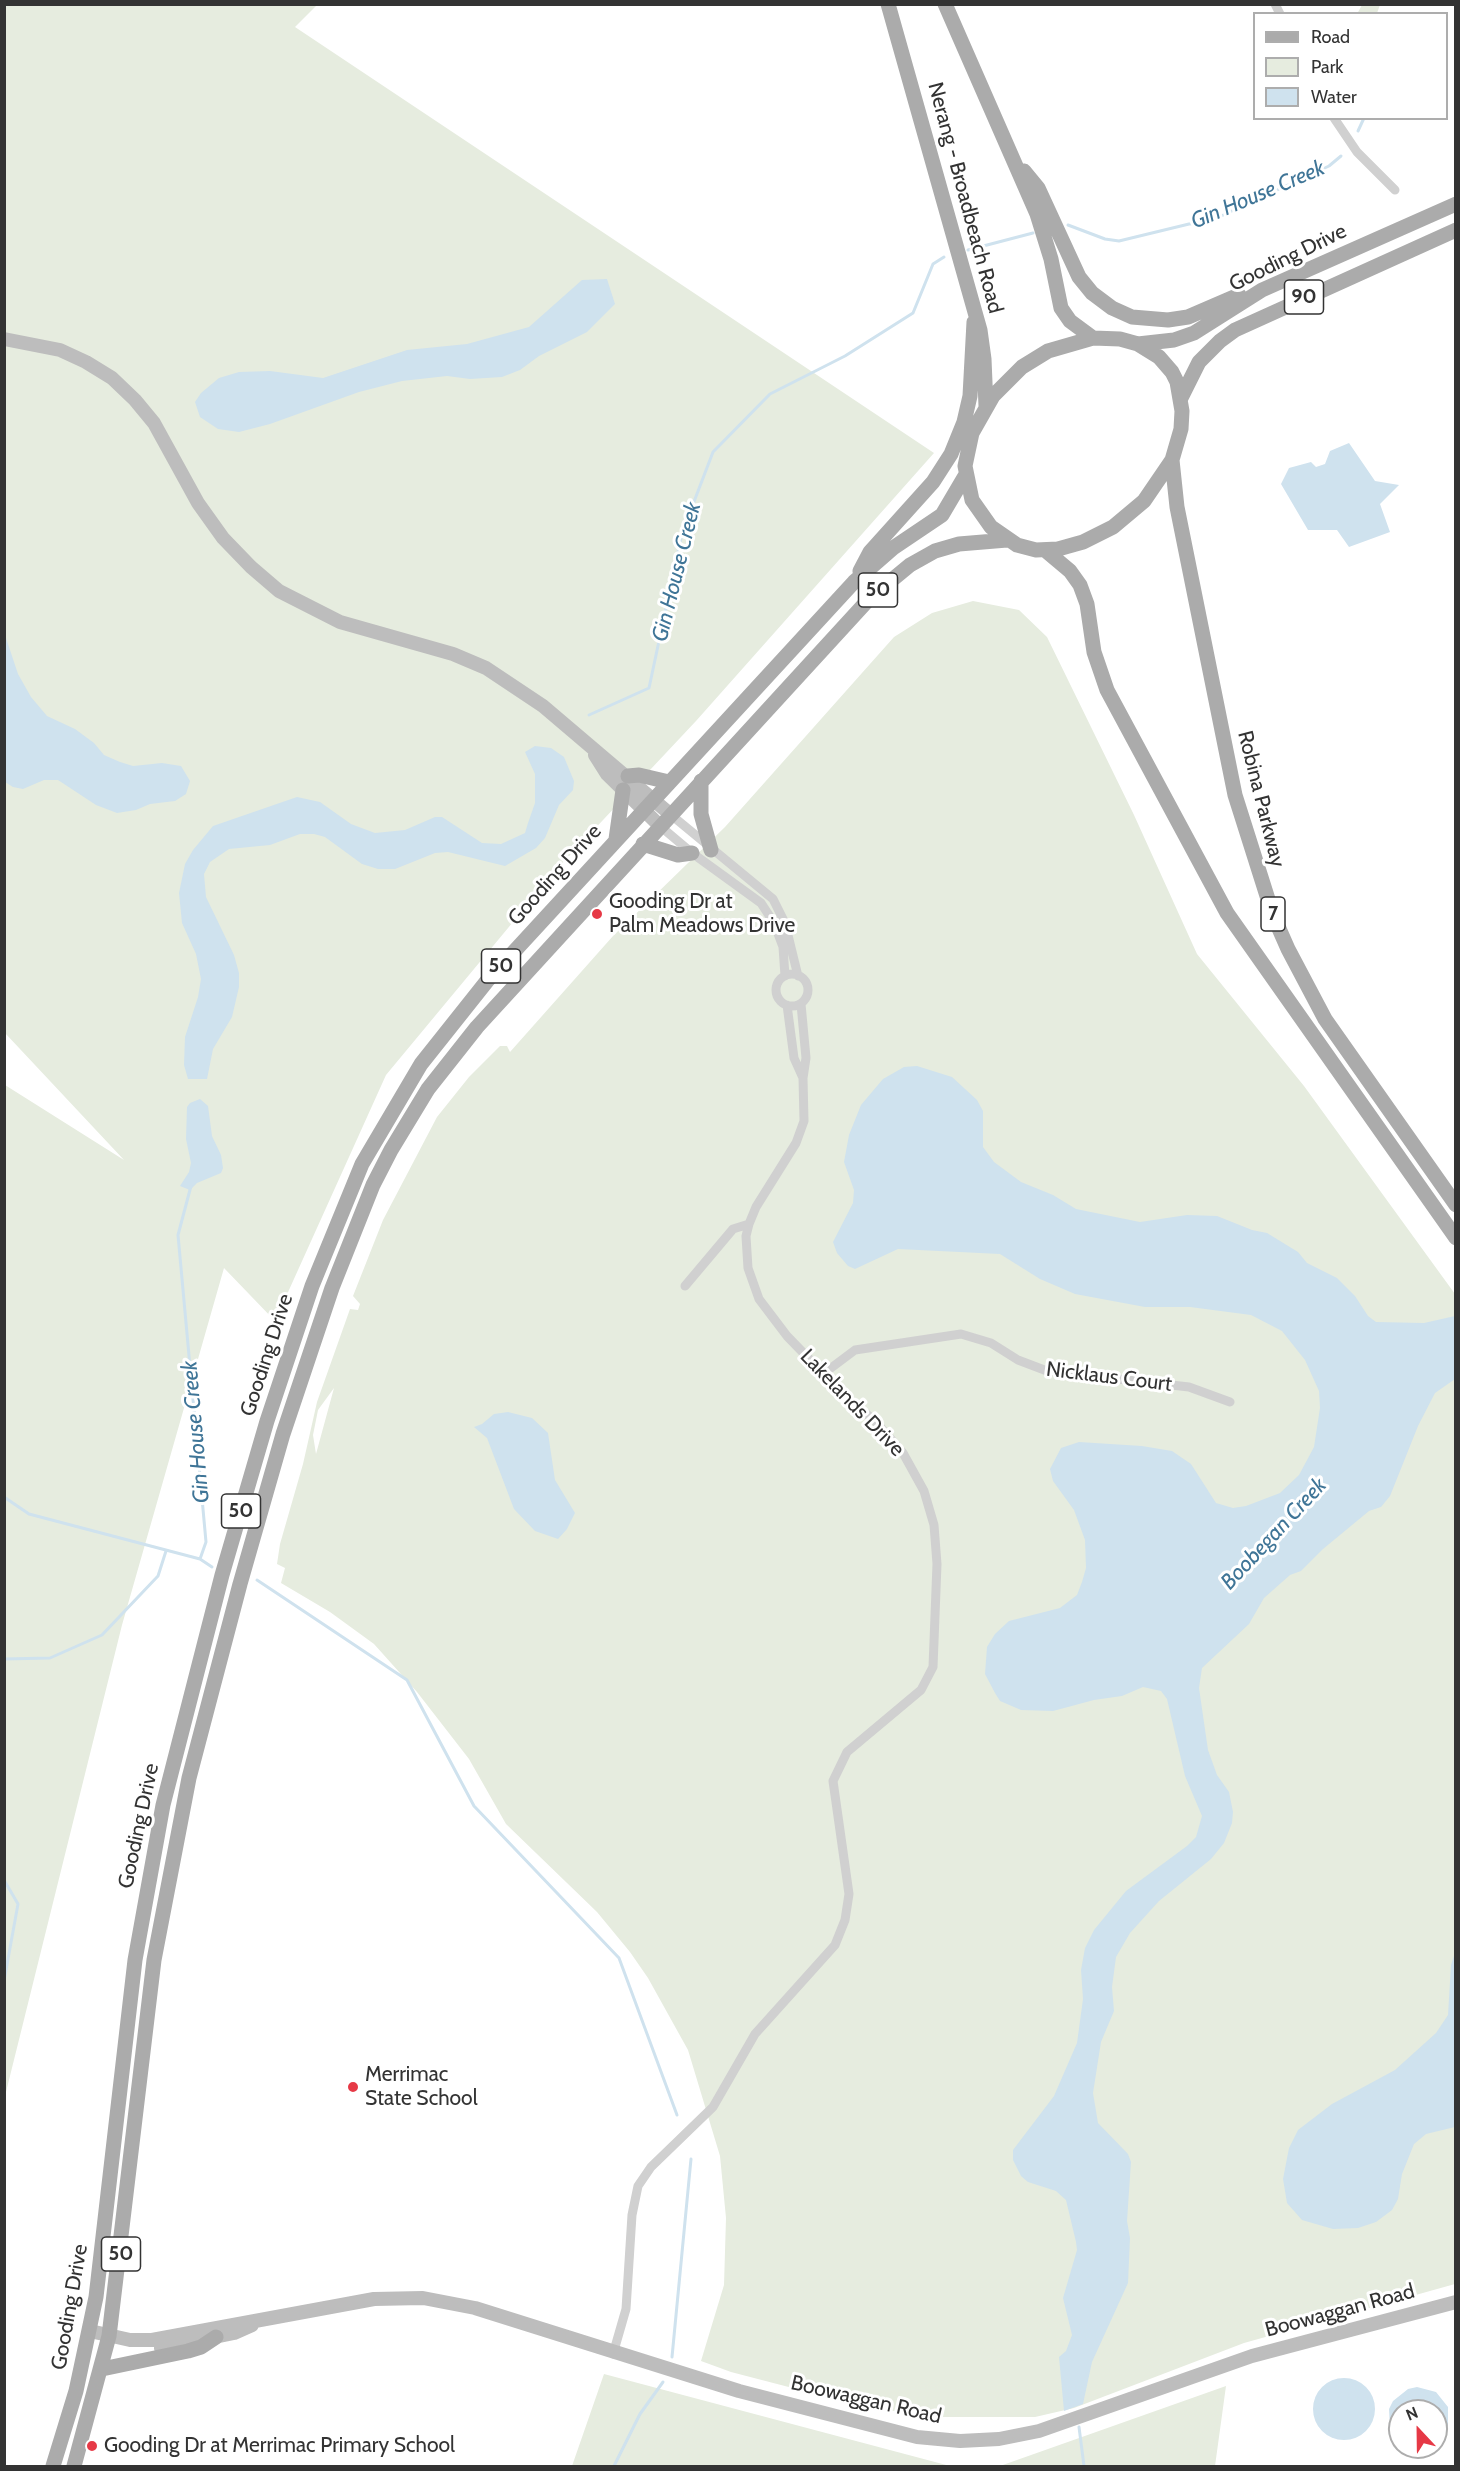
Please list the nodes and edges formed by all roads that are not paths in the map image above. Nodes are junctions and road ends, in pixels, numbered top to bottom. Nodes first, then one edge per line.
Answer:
1 (888, 4) edge
2 (945, 4) edge
3 (1335, 120) edge
4 (1015, 160) junction
5 (1395, 190) dead end
6 (1455, 204) edge
7 (1455, 230) edge
8 (1262, 290) junction
9 (975, 310) junction
10 (1093, 338) junction
11 (4, 339) edge
12 (1138, 344) junction
13 (1181, 398) junction
14 (986, 406) junction
15 (1172, 460) junction
16 (965, 476) junction
17 (1007, 540) junction
18 (1045, 550) junction
19 (854, 582) junction
20 (701, 781) junction
21 (669, 782) junction
22 (625, 783) junction
23 (648, 804) junction
24 (665, 820) junction
25 (616, 839) junction
26 (643, 844) junction
27 (711, 850) junction
28 (692, 853) junction
29 (798, 975) junction
30 (785, 976) junction
31 (801, 1004) junction
32 (787, 1005) junction
33 (803, 1078) junction
34 (1455, 1205) edge
35 (749, 1224) junction
36 (1455, 1238) edge
37 (685, 1286) dead end
38 (823, 1374) junction
39 (1230, 1402) dead end
40 (1455, 2302) edge
41 (262, 2321) junction
42 (89, 2336) junction
43 (216, 2337) junction
44 (108, 2341) junction
45 (614, 2354) junction
46 (102, 2369) junction
47 (53, 2466) edge
48 (74, 2466) edge

1 - 9 main road, Nerang - Broadbeach Road / 90
2 - 4 main road, Nerang - Broadbeach Road / 90
3 - 5 street
4 - 8 main road, 90
4 - 10 main road, Nerang - Broadbeach Road
6 - 8 main road, Gooding Drive / 90
7 - 13 main road, Gooding Drive / 90
8 - 12 main road, Gooding Drive
9 - 14 main road, Nerang - Broadbeach Road / 90
9 - 19 main road
10 - 12 main road
10 - 14 main road
11 - 22 main road
12 - 13 main road
13 - 15 main road, 90
14 - 16 main road, 90
15 - 18 main road, 90
15 - 34 main road, Robina Parkway / 7
16 - 17 main road, 90
16 - 19 main road, Gooding Drive / 50
17 - 18 main road, 90
17 - 20 main road, Gooding Drive / 50
18 - 36 main road, 7
19 - 21 main road, Gooding Drive / 50
20 - 24 main road, Gooding Drive / 50
20 - 27 main road
21 - 22 main road
21 - 23 main road, Gooding Drive / 50
22 - 23 main road
22 - 25 main road
23 - 24 main road
23 - 25 main road, Gooding Drive / 50
24 - 26 main road, Gooding Drive / 50
24 - 27 street
24 - 28 street
25 - 42 main road, Gooding Drive / 50
26 - 28 main road
26 - 44 main road, Gooding Drive / 50
27 - 29 street
28 - 30 street
29 - 30 street
29 - 31 street
30 - 32 street
31 - 32 street
31 - 33 street
32 - 33 street
33 - 35 street, Lakelands Drive
35 - 37 street
35 - 38 street, Lakelands Drive
38 - 39 street, Nicklaus Court
38 - 45 street, Lakelands Drive
40 - 45 main road, Boowaggan Road
41 - 43 main road, Boowaggan Road
41 - 44 main road, Boowaggan Road
41 - 45 main road, Boowaggan Road
42 - 44 main road, Boowaggan Road
42 - 47 main road, Gooding Drive / 50
43 - 44 main road, Boowaggan Road
43 - 46 main road
44 - 46 main road, Gooding Drive / 50
46 - 48 main road, Gooding Drive / 50

